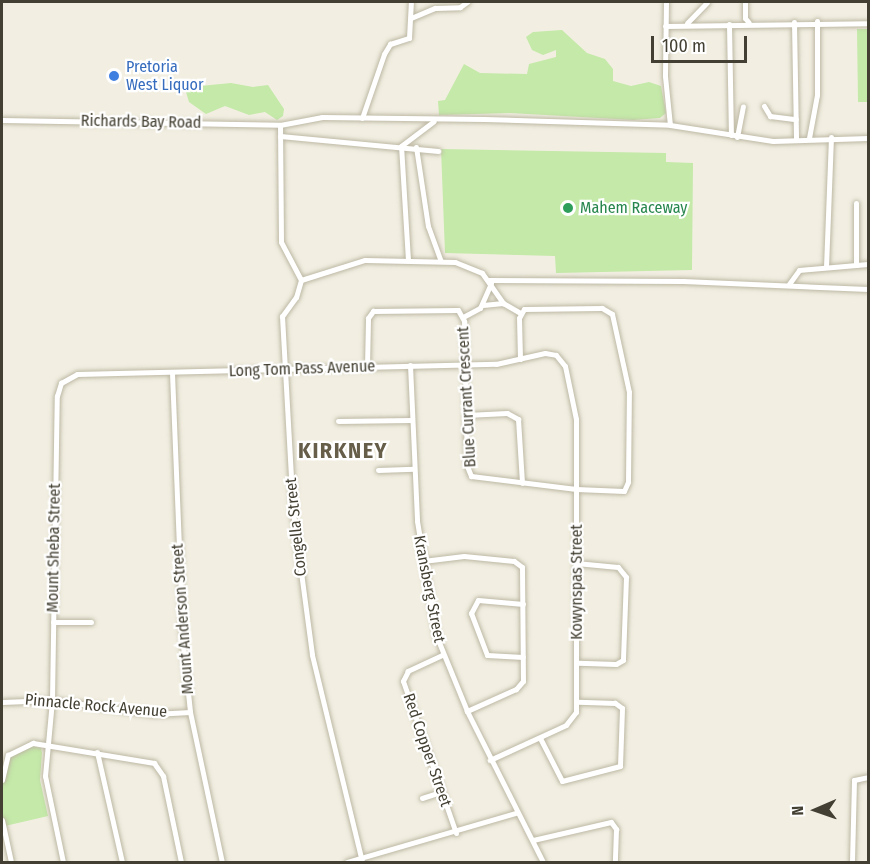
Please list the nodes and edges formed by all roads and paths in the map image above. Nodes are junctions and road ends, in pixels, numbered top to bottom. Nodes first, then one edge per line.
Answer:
1 (411, 2) edge
2 (466, 2) edge
3 (666, 2) edge
4 (707, 2) edge
5 (745, 2) edge
6 (411, 18) junction
7 (817, 21) junction
8 (794, 22) junction
9 (687, 23) junction
10 (749, 23) junction
11 (868, 23) edge
12 (729, 24) junction
13 (665, 26) junction
14 (743, 106) dead end
15 (764, 106) dead end
16 (362, 118) junction
17 (796, 119) junction
18 (2, 120) edge
19 (434, 121) junction
20 (280, 125) junction
21 (670, 125) junction
22 (280, 136) junction
23 (734, 136) junction
24 (831, 136) junction
25 (809, 138) junction
26 (868, 138) edge
27 (796, 139) junction
28 (401, 146) junction
29 (416, 147) junction
30 (438, 151) dead end
31 (856, 203) dead end
32 (408, 260) junction
33 (441, 261) junction
34 (868, 264) edge
35 (856, 265) junction
36 (826, 267) junction
37 (301, 280) junction
38 (490, 282) junction
39 (789, 285) junction
40 (868, 289) edge
41 (503, 303) junction
42 (483, 305) junction
43 (520, 313) junction
44 (463, 317) junction
45 (556, 355) joint
46 (520, 359) junction
47 (410, 365) junction
48 (465, 365) junction
49 (367, 368) junction
50 (285, 371) junction
51 (172, 373) junction
52 (57, 396) joint
53 (466, 415) junction
54 (412, 420) junction
55 (338, 421) dead end
56 (414, 469) junction
57 (378, 470) dead end
58 (522, 483) junction
59 (576, 489) junction
60 (423, 561) junction
61 (576, 563) junction
62 (523, 604) junction
63 (53, 622) junction
64 (91, 622) dead end
65 (442, 655) junction
66 (523, 657) junction
67 (578, 663) junction
68 (52, 700) junction
69 (2, 702) edge
70 (578, 702) junction
71 (467, 711) junction
72 (190, 712) junction
73 (540, 738) junction
74 (48, 744) junction
75 (97, 752) junction
76 (490, 760) junction
77 (868, 777) edge
78 (2, 780) edge
79 (441, 792) junction
80 (422, 798) dead end
81 (516, 813) junction
82 (2, 820) edge
83 (456, 833) junction
84 (533, 840) junction
85 (362, 861) edge
86 (11, 862) edge
87 (63, 862) edge
88 (122, 862) edge
89 (181, 862) edge
90 (222, 862) edge
91 (347, 862) edge
92 (543, 862) edge
93 (615, 862) edge
94 (852, 862) edge

1 - 6 street
2 - 6 street
3 - 13 street
4 - 9 street
5 - 10 street
6 - 16 street
7 - 8 street
7 - 11 street
7 - 25 street
8 - 10 street
8 - 17 street
9 - 12 street
9 - 13 street
10 - 12 street
12 - 23 street
13 - 21 street
14 - 23 street
15 - 17 street
16 - 19 street, Richards Bay Road
16 - 20 street, Richards Bay Road
17 - 27 street
18 - 20 street, Richards Bay Road
19 - 21 street, Richards Bay Road
19 - 28 street
20 - 22 street
21 - 23 street, Richards Bay Road
22 - 28 street
22 - 37 street
23 - 27 street, Richards Bay Road
24 - 25 street, Richards Bay Road
24 - 26 street, Richards Bay Road
24 - 36 street
25 - 27 street, Richards Bay Road
28 - 29 street
28 - 32 street
29 - 30 street
29 - 33 street
31 - 35 street
32 - 33 street
32 - 37 street
33 - 38 street
34 - 35 street
35 - 36 street
36 - 39 street
37 - 50 street, Congella Street
38 - 39 street
38 - 41 street
38 - 42 street
39 - 40 street
41 - 42 street
41 - 43 street
42 - 44 street
43 - 46 street
43 - 59 street, Blue Currant Crescent
44 - 48 street, Blue Currant Crescent
44 - 49 street, Blue Currant Crescent
45 - 46 street, Long Tom Pass Avenue
45 - 59 street, Kowynspas Street
46 - 48 street, Long Tom Pass Avenue
47 - 48 street, Long Tom Pass Avenue
47 - 49 street, Long Tom Pass Avenue
47 - 54 street, Kransberg Street
48 - 53 street, Blue Currant Crescent
49 - 50 street, Long Tom Pass Avenue
50 - 51 street, Long Tom Pass Avenue
50 - 85 street, Congella Street
51 - 52 street, Long Tom Pass Avenue
51 - 72 street, Mount Anderson Street
52 - 63 street, Mount Sheba Street
53 - 58 street, Blue Currant Crescent
53 - 58 street
54 - 55 street
54 - 56 street, Kransberg Street
56 - 57 street
56 - 60 street, Kransberg Street
58 - 59 street, Blue Currant Crescent
59 - 61 street, Kowynspas Street
60 - 62 street
60 - 65 street, Kransberg Street
61 - 67 street, Kowynspas Street
61 - 67 street
62 - 66 street
62 - 66 street
63 - 64 street
63 - 68 street, Mount Sheba Street
65 - 71 street, Kransberg Street
65 - 79 street, Red Copper Street
66 - 71 street
67 - 70 street, Kowynspas Street
68 - 69 street, Pinnacle Rock Avenue
68 - 72 street, Pinnacle Rock Avenue
68 - 74 street, Mount Sheba Street
70 - 73 street
70 - 73 street
71 - 76 street, Kransberg Street
72 - 90 street, Mount Anderson Street
73 - 76 street
74 - 75 street
74 - 78 street
74 - 87 street, Mount Sheba Street
75 - 88 street
75 - 89 street
76 - 81 street, Kransberg Street
77 - 94 street
79 - 80 street
79 - 83 street, Red Copper Street
81 - 83 street
81 - 84 street, Kransberg Street
82 - 86 street
83 - 85 street
84 - 92 street, Kransberg Street
84 - 93 street
85 - 91 street

